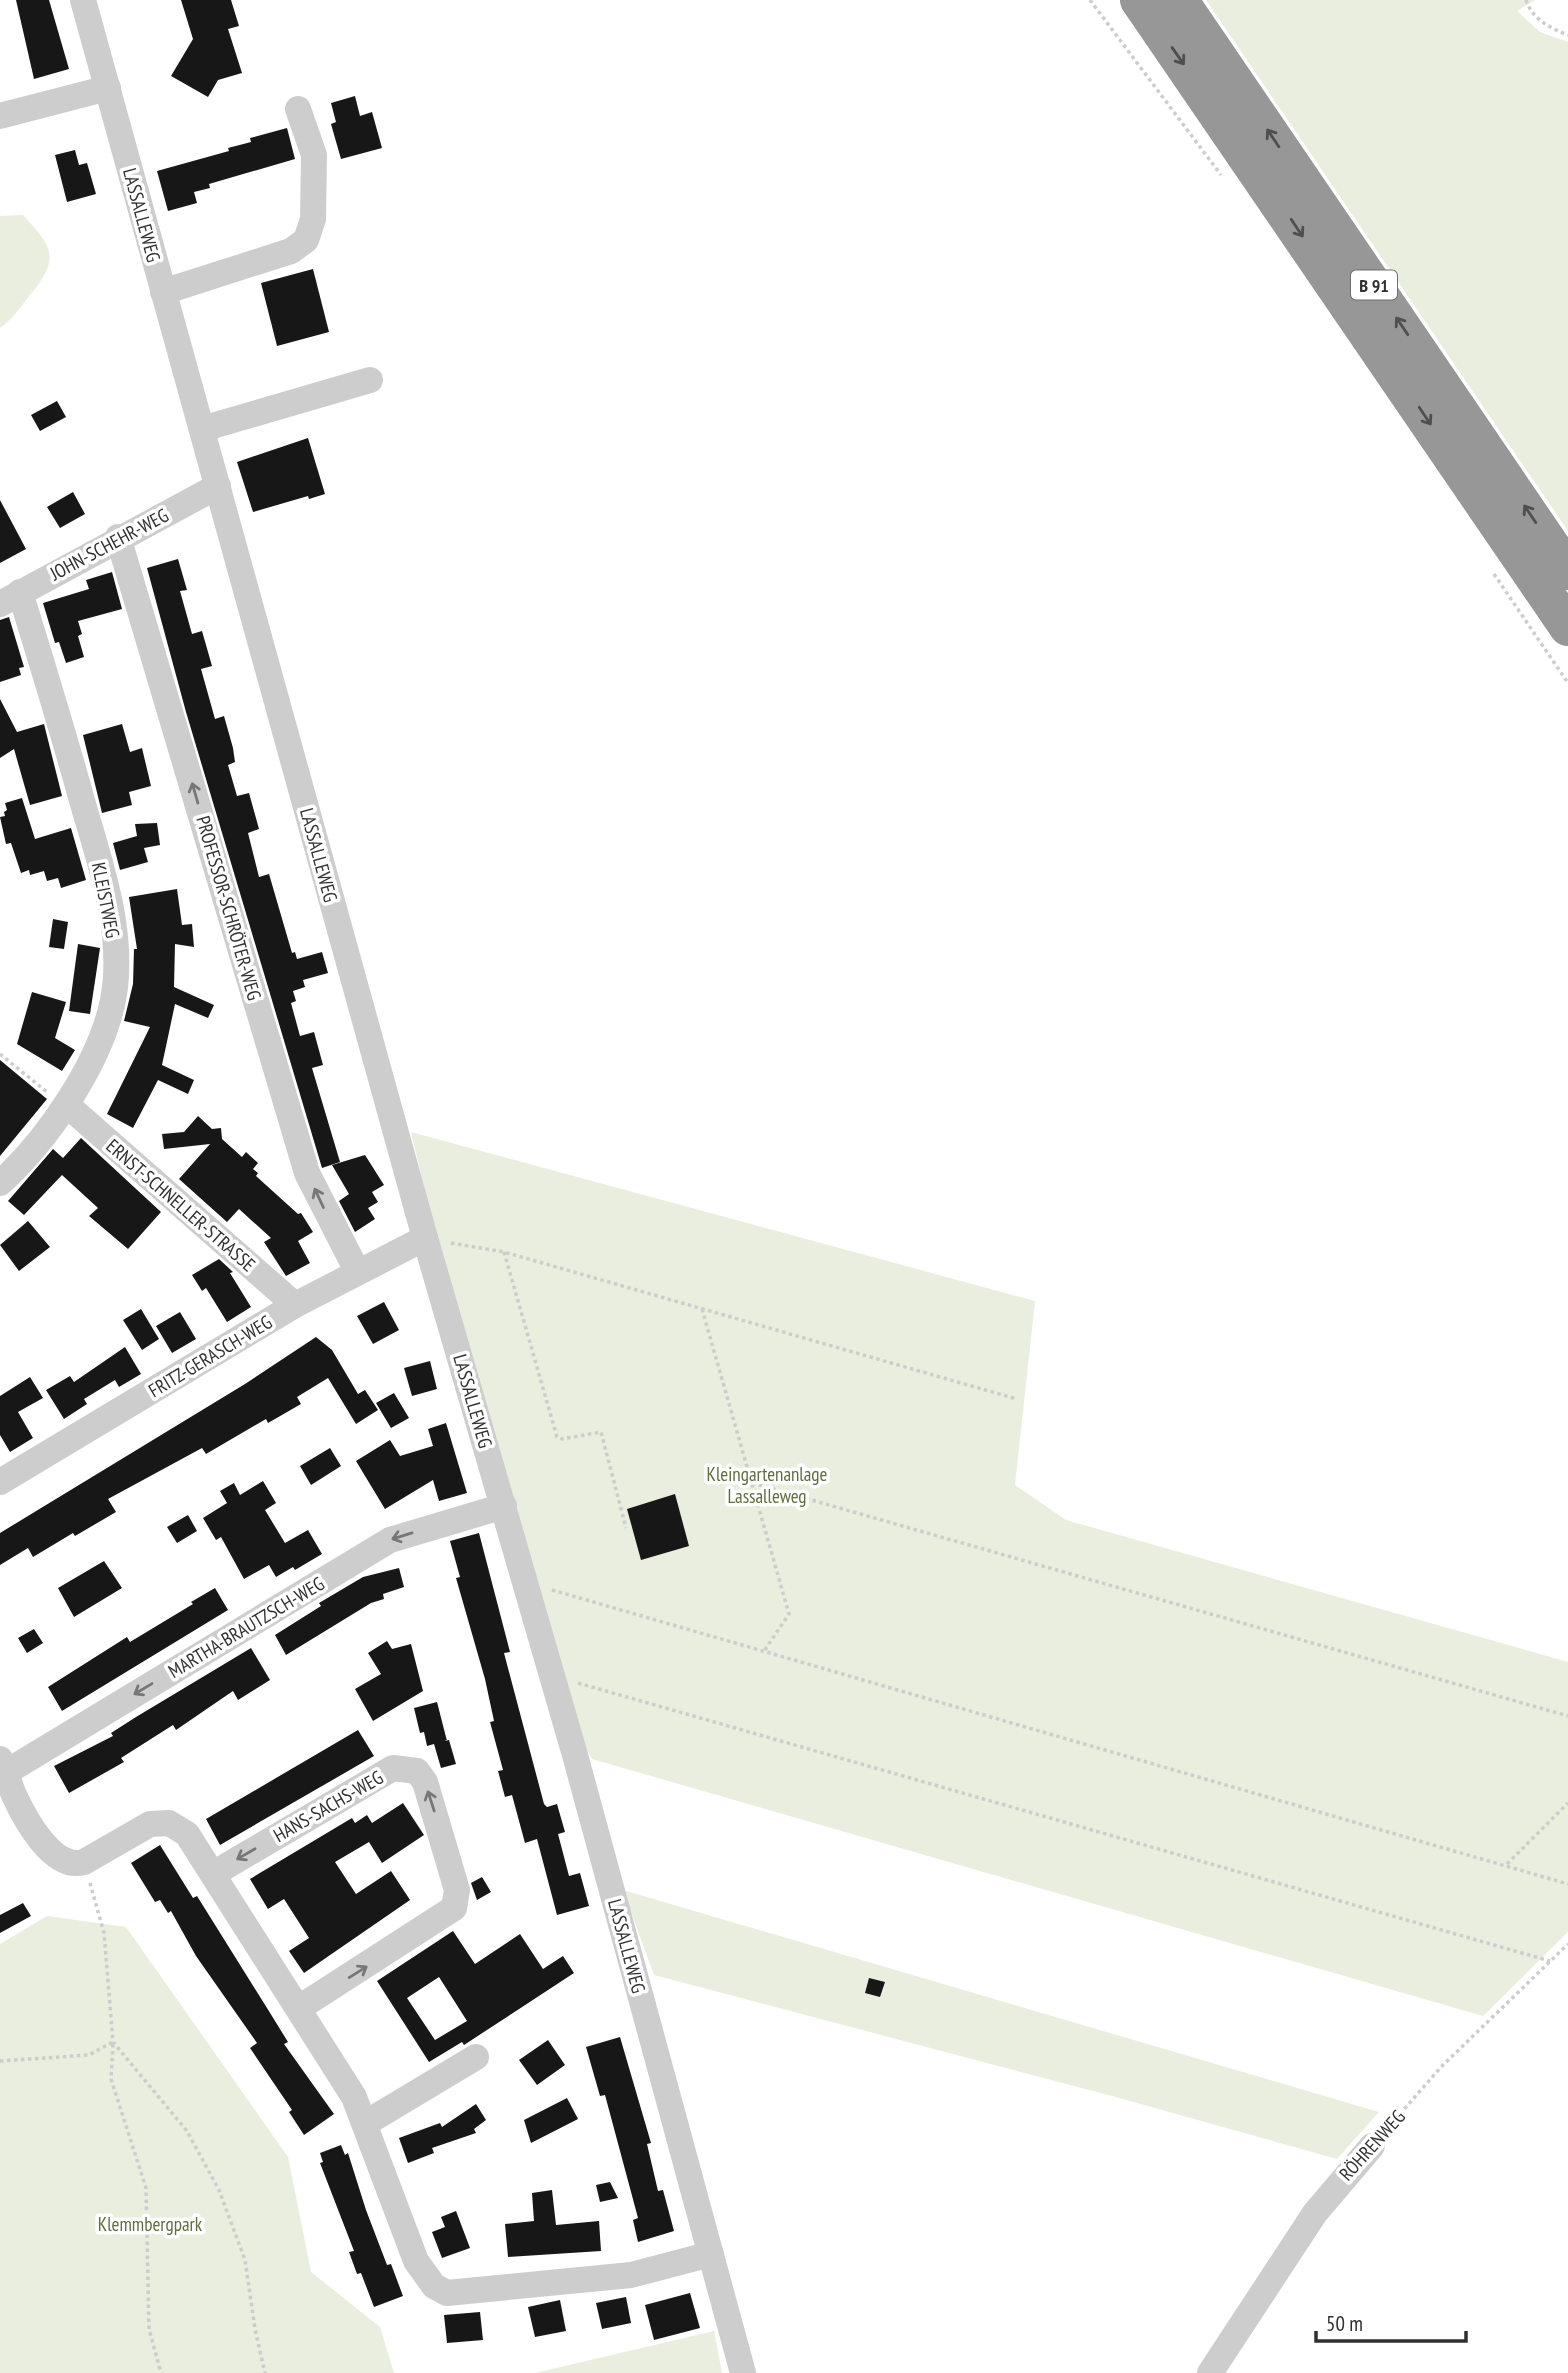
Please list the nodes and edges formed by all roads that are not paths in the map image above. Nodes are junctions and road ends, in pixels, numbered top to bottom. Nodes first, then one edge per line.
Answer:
1 (83, 0) edge
2 (1139, 0) edge
3 (1180, 0) edge
4 (108, 88) junction
5 (298, 109) dead end
6 (0, 116) edge
7 (163, 292) junction
8 (370, 380) dead end
9 (202, 429) junction
10 (218, 486) junction
11 (118, 537) junction
12 (1568, 571) edge
13 (10, 598) edge
14 (1568, 627) edge
15 (66, 1106) junction
16 (0, 1184) edge
17 (425, 1238) junction
18 (357, 1271) junction
19 (295, 1305) junction
20 (0, 1482) edge
21 (504, 1506) junction
22 (3, 1769) edge
23 (213, 1874) junction
24 (299, 2008) junction
25 (476, 2057) dead end
26 (366, 2123) junction
27 (1372, 2146) road end
28 (711, 2254) junction
29 (743, 2373) edge
30 (1210, 2373) edge

1 - 4 street, LASSALLEWEG
2 -> 14 highway, B 91
12 -> 3 highway, B 91
4 - 6 street
4 - 7 street, LASSALLEWEG
5 - 7 street
7 - 9 street, LASSALLEWEG
8 - 9 street
9 - 10 street, LASSALLEWEG
10 - 11 street, JOHN-SCHEHR-WEG
10 - 17 street, LASSALLEWEG
11 - 13 street, JOHN-SCHEHR-WEG
18 -> 11 street, PROFESSOR-SCHRÖTER-WEG
13 - 15 street, KLEISTWEG
15 - 16 street, KLEISTWEG
15 - 19 street, ERNST-SCHNELLER-STRASSE
17 - 18 street, FRITZ-GERASCH-WEG
17 - 21 street, LASSALLEWEG
18 - 19 street, FRITZ-GERASCH-WEG
19 - 20 street, FRITZ-GERASCH-WEG
21 -> 22 street, MARTHA-BRAUTZSCH-WEG
21 - 28 street, LASSALLEWEG
22 - 23 street
23 - 24 street
24 -> 23 street, HANS-SACHS-WEG
24 - 26 street
25 - 26 street
26 - 28 street
27 - 30 street, RÖHRENWEG
28 - 29 street, LASSALLEWEG

